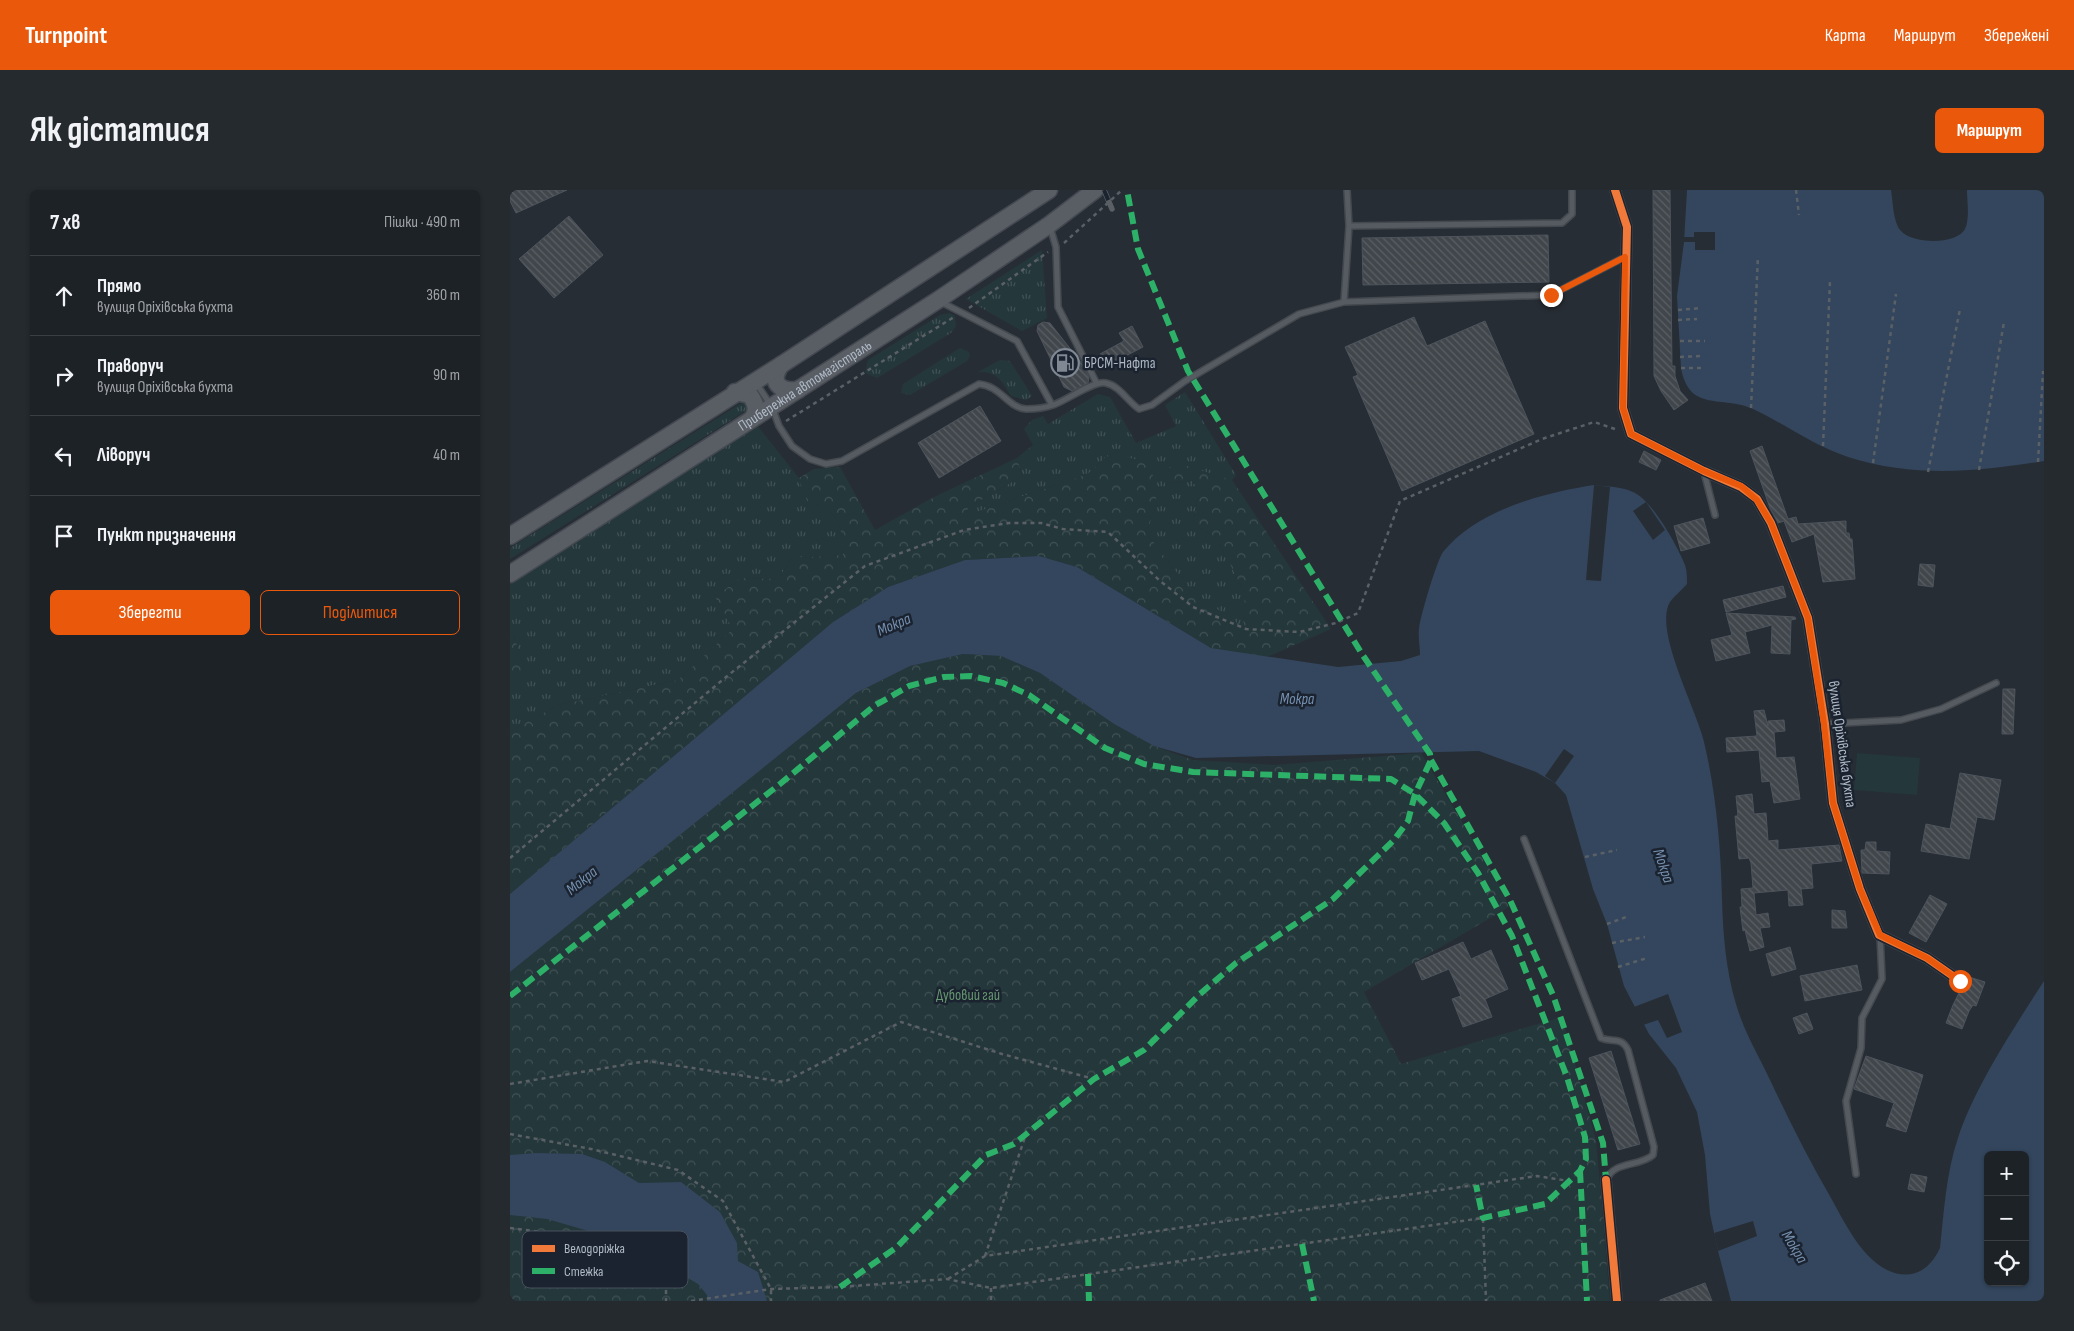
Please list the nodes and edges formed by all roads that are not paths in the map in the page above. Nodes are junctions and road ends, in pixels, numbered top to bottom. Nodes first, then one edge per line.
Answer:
1 (1049, 190) edge
2 (1095, 190) edge
3 (1347, 190) edge
4 (1572, 190) edge
5 (1614, 190) edge
6 (1050, 225) junction
7 (1349, 226) junction
8 (1625, 257) junction
9 (938, 300) junction
10 (1344, 302) junction
11 (781, 365) junction
12 (754, 380) junction
13 (1097, 384) junction
14 (798, 390) junction
15 (735, 392) junction
16 (1052, 405) junction
17 (772, 407) junction
18 (752, 419) junction
19 (1704, 471) junction
20 (1715, 515) dead end
21 (510, 536) edge
22 (510, 574) edge
23 (1996, 683) dead end
24 (1824, 724) junction
25 (1524, 839) dead end
26 (1880, 935) junction
27 (1960, 981) dead end
28 (1856, 1174) dead end
29 (1606, 1180) joint
30 (1617, 1301) edge

1 - 11 main road, Прибережна автомагістраль
2 - 6 main road, Прибережна автомагістраль
3 - 7 lane
4 - 7 lane
5 - 8 street
6 - 9 main road, Прибережна автомагістраль
6 - 13 lane
7 - 10 lane
8 - 10 lane
8 - 19 street, вулиця Оріхівська бухта
9 - 14 main road, Прибережна автомагістраль
9 - 16 lane
10 - 13 lane
11 - 12 main road, Прибережна автомагістраль
11 - 14 main road
12 - 15 main road, Прибережна автомагістраль
12 - 17 lane
13 - 16 lane
14 - 17 main road, Прибережна автомагістраль
15 - 18 main road
15 - 21 main road, Прибережна автомагістраль
16 - 17 lane
17 - 18 main road, Прибережна автомагістраль
18 - 22 main road, Прибережна автомагістраль
19 - 20 lane
19 - 24 street, вулиця Оріхівська бухта
23 - 24 lane
24 - 26 street, вулиця Оріхівська бухта
25 - 29 lane
26 - 27 street
26 - 28 lane
29 - 30 street

